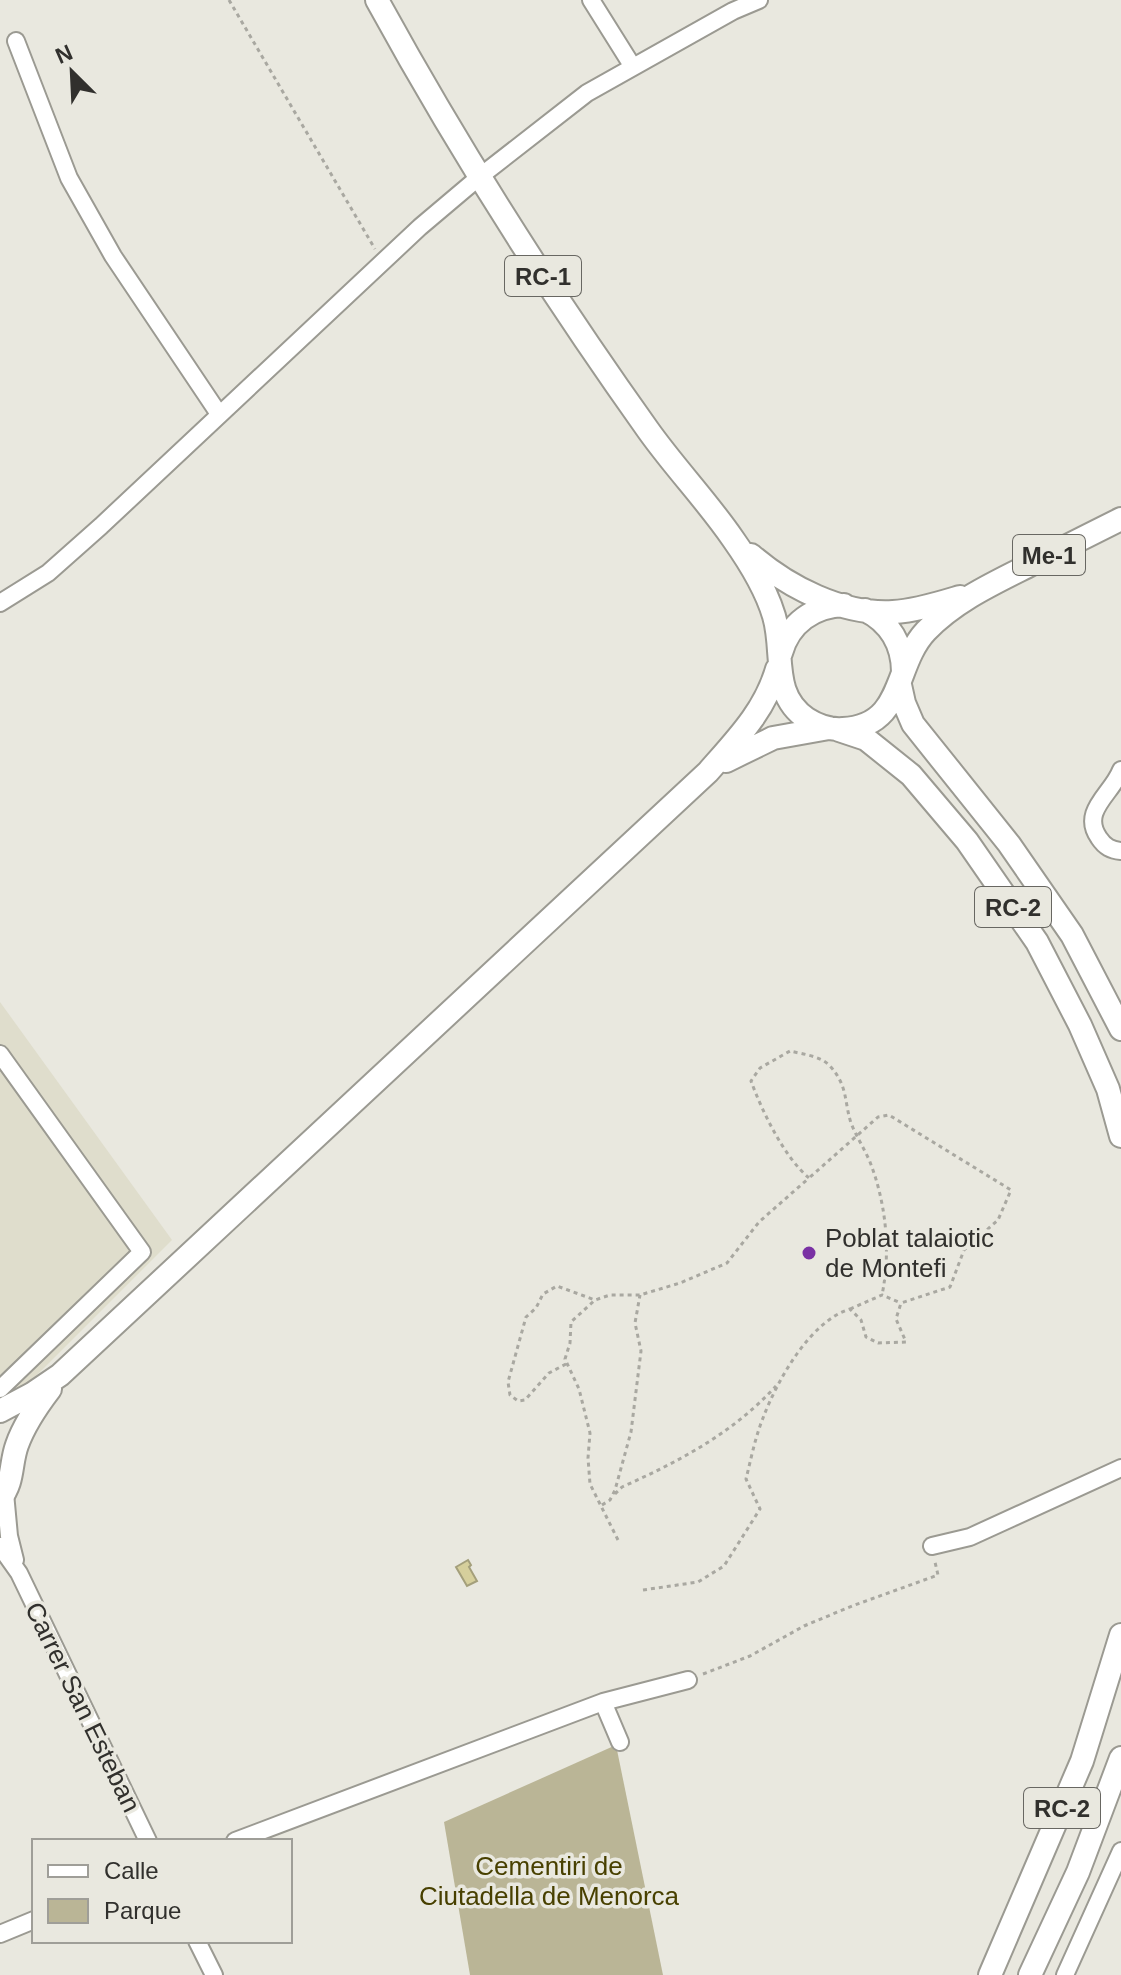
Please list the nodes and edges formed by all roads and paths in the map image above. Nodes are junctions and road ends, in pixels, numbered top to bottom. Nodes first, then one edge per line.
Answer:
1 (229, 0) edge
2 (377, 0) edge
3 (591, 0) edge
4 (759, 0) edge
5 (16, 41) dead end
6 (633, 67) junction
7 (478, 178) junction
8 (382, 262) junction
9 (219, 414) junction
10 (1121, 519) edge
11 (732, 538) junction
12 (977, 591) junction
13 (0, 603) edge
14 (853, 607) junction
15 (779, 660) junction
16 (902, 679) junction
17 (834, 729) junction
18 (1121, 770) edge
19 (708, 772) junction
20 (1121, 851) edge
21 (1121, 1029) edge
22 (0, 1054) edge
23 (857, 1134) junction
24 (1121, 1136) edge
25 (809, 1178) junction
26 (640, 1295) junction
27 (882, 1295) junction
28 (595, 1300) junction
29 (901, 1303) junction
30 (850, 1309) junction
31 (567, 1363) junction
32 (60, 1375) junction
33 (781, 1381) junction
34 (0, 1389) edge
35 (0, 1411) edge
36 (0, 1433) edge
37 (13, 1467) junction
38 (1121, 1468) edge
39 (3, 1496) edge
40 (612, 1497) junction
41 (602, 1505) junction
42 (618, 1540) dead end
43 (0, 1546) edge
44 (932, 1546) joint
45 (19, 1573) junction
46 (643, 1590) dead end
47 (1121, 1635) edge
48 (688, 1680) joint
49 (603, 1702) junction
50 (620, 1742) dead end
51 (1121, 1758) edge
52 (147, 1839) edge
53 (240, 1839) edge
54 (1121, 1851) edge
55 (32, 1921) edge
56 (0, 1934) edge
57 (198, 1943) edge
58 (214, 1975) edge
59 (990, 1975) edge
60 (1030, 1975) edge
61 (1065, 1975) edge

1 - 8 path
2 - 7 main road, RC-1
3 - 6 street
4 - 6 street
5 - 9 street
6 - 7 street
7 - 8 street
7 - 11 main road, RC-1
8 - 9 street
9 - 13 street
10 - 12 main road, Me-1
11 - 14 main road, RC-1
11 - 15 main road, RC-1
12 - 14 main road, Me-1
12 - 16 main road, Me-1
14 - 15 main road, Me-1
14 - 16 main road
15 - 17 main road
15 - 19 main road, Me-1
16 - 17 main road, Me-1
16 - 21 main road, RC-2
17 - 19 main road, Me-1
17 - 24 main road, RC-2
18 - 20 street
19 - 32 main road, Me-1
22 - 34 street
23 - 25 path
23 - 25 path
23 - 27 path
23 - 29 path
25 - 26 path
26 - 28 path
26 - 40 path
27 - 29 path
27 - 30 path
28 - 31 path
28 - 31 path
29 - 30 path
30 - 33 path
31 - 41 path
32 - 35 main road, Me-1
32 - 37 main road, Me-1
33 - 40 path
33 - 46 path
36 - 37 main road
37 - 39 main road, Me-1
38 - 44 street
39 - 45 street, Carrer San Esteban
40 - 41 path
41 - 42 path
43 - 45 street, Carrer San Esteban
44 - 48 path
45 - 52 street, Carrer San Esteban
47 - 59 main road, RC-2
48 - 49 street
49 - 50 street
49 - 53 street
51 - 60 main road, RC-2
54 - 61 street
55 - 56 street
57 - 58 street

